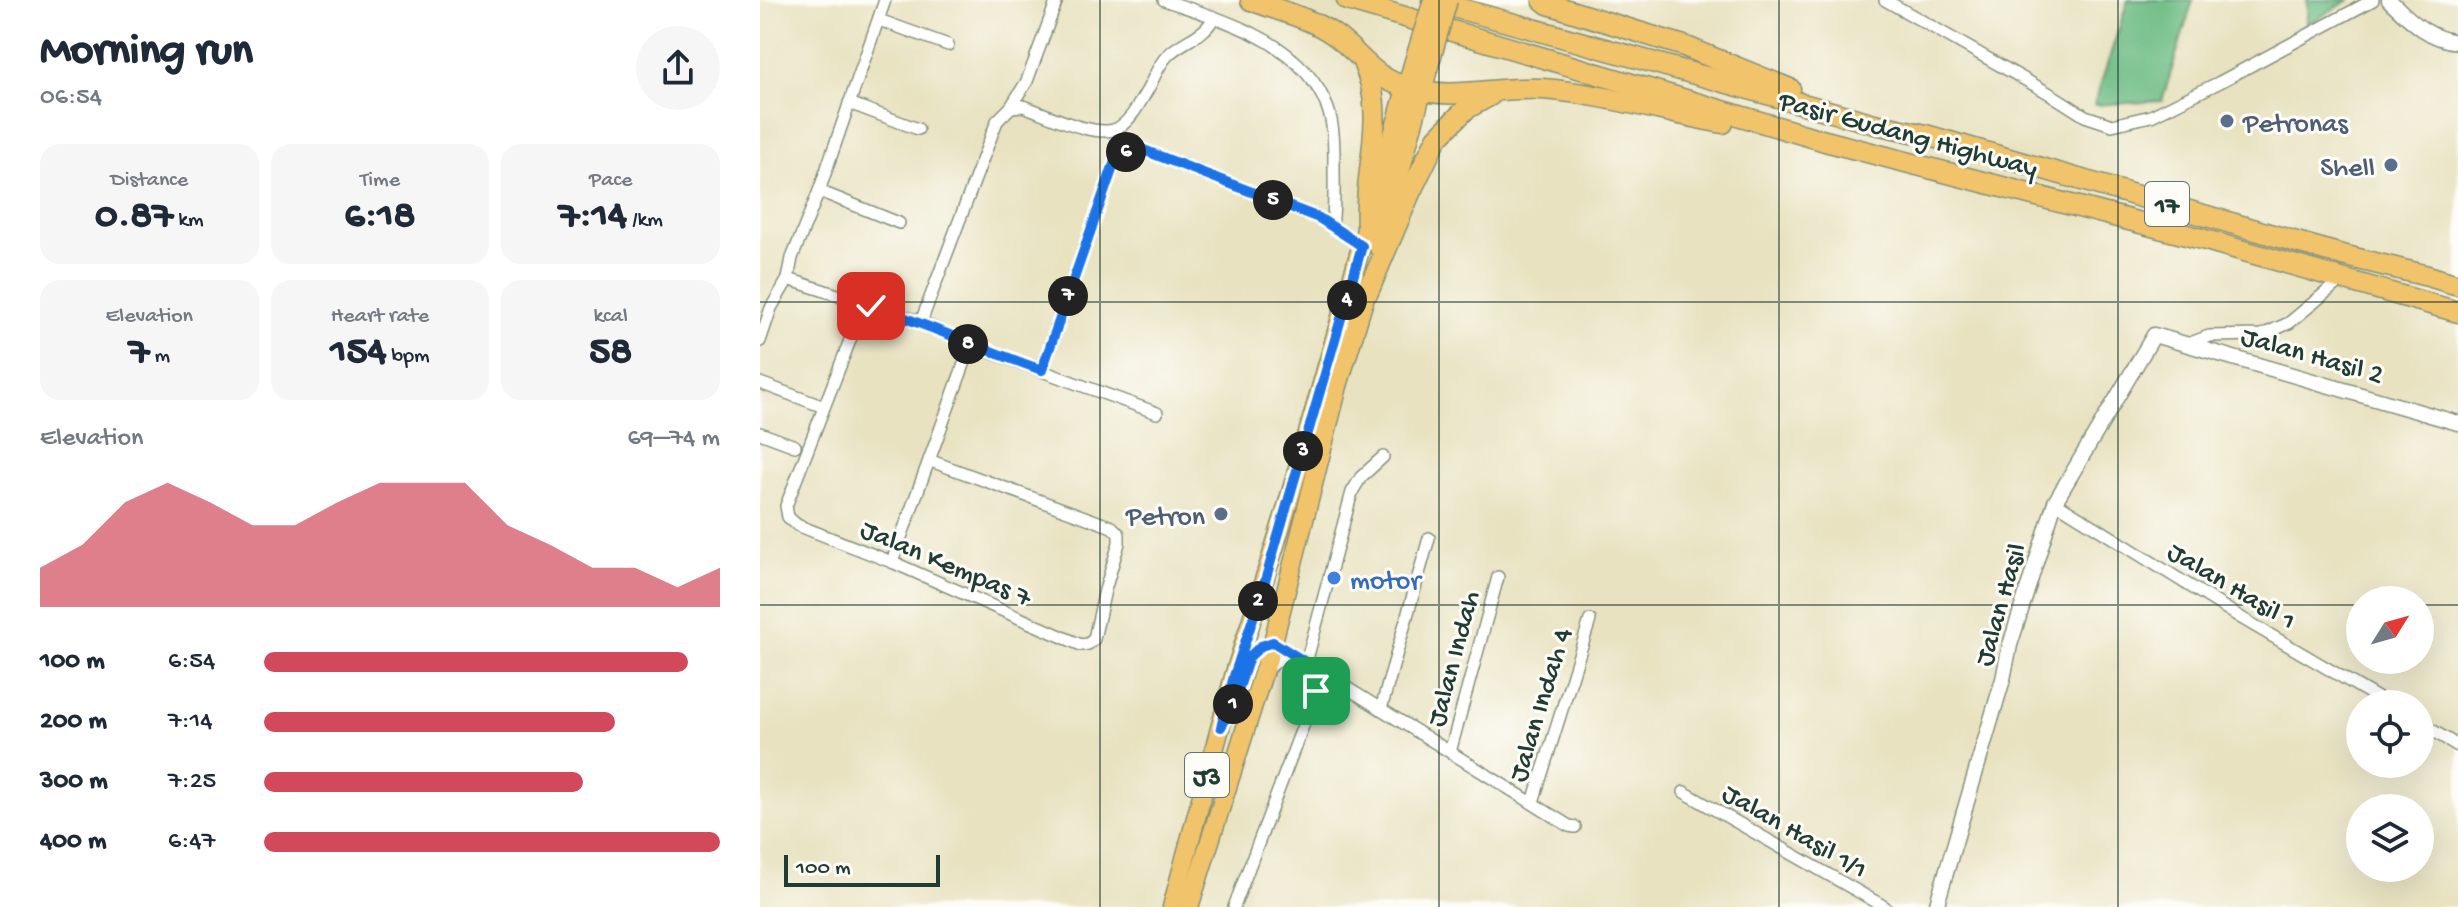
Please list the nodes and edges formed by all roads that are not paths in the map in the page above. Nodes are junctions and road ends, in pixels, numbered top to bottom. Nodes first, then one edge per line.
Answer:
1 (885, 0) edge
2 (1057, 0) edge
3 (1164, 0) edge
4 (1251, 0) edge
5 (1347, 0) edge
6 (1431, 0) edge
7 (1448, 0) edge
8 (1543, 0) edge
9 (1885, 0) edge
10 (2373, 0) edge
11 (2389, 0) edge
12 (1214, 17) junction
13 (879, 20) junction
14 (2458, 42) edge
15 (948, 45) dead end
16 (1362, 62) junction
17 (1422, 63) junction
18 (1413, 89) junction
19 (1506, 89) junction
20 (849, 103) junction
21 (1011, 107) junction
22 (1875, 124) junction
23 (918, 129) dead end
24 (1825, 141) junction
25 (819, 191) junction
26 (899, 223) dead end
27 (1332, 226) junction
28 (1365, 236) junction
29 (788, 279) junction
30 (2342, 279) junction
31 (2458, 285) edge
32 (1368, 292) junction
33 (864, 304) junction
34 (2458, 312) edge
35 (921, 322) junction
36 (2154, 335) joint
37 (760, 341) edge
38 (2188, 344) junction
39 (971, 345) junction
40 (1042, 370) junction
41 (760, 383) edge
42 (824, 407) junction
43 (1157, 413) dead end
44 (2458, 423) edge
45 (760, 433) edge
46 (795, 446) dead end
47 (1383, 457) dead end
48 (931, 461) junction
49 (2055, 502) junction
50 (1429, 538) dead end
51 (892, 562) junction
52 (1498, 577) dead end
53 (1590, 620) dead end
54 (1273, 642) junction
55 (1303, 661) junction
56 (1263, 672) junction
57 (1323, 673) junction
58 (2364, 690) edge
59 (1381, 709) junction
60 (1221, 727) junction
61 (2434, 731) edge
62 (2458, 746) edge
63 (1450, 752) junction
64 (1684, 792) dead end
65 (1533, 802) junction
66 (1575, 827) dead end
67 (1185, 907) edge
68 (1234, 907) edge
69 (1885, 907) edge
70 (1936, 907) edge

1 - 13 street
2 - 21 street
3 - 12 street
4 - 16 highway
5 - 24 highway, Pasir Gudang Highway / 17
6 - 17 main road, J3, bridge
6 - 22 highway, Pasir Gudang Highway / 17
7 - 17 main road, J3, bridge
8 - 22 highway
9 - 10 street
11 - 14 street
12 - 21 street
12 - 27 street
13 - 15 street
13 - 20 street
16 - 18 highway
16 - 28 highway
17 - 18 main road, J3
18 - 19 highway
18 - 28 main road, J3
18 - 32 main road, J3
19 - 24 highway
19 - 32 highway
20 - 23 street
20 - 25 street
21 - 35 street
22 - 31 highway, Pasir Gudang Highway / 17
24 - 30 highway, Pasir Gudang Highway / 17
25 - 26 street
25 - 29 street
27 - 28 street
27 - 40 street
28 - 60 main road, J3
29 - 33 street
29 - 37 street
30 - 34 highway, Pasir Gudang Highway / 17
30 - 38 street
32 - 54 main road, J3
33 - 35 street
33 - 42 street
35 - 39 street
36 - 38 street, Jalan Hasil 2
36 - 49 street, Jalan Hasil
38 - 44 street, Jalan Hasil 2
39 - 40 street
39 - 48 street
40 - 43 street
41 - 42 street
42 - 51 street, Jalan Kempas 7
45 - 46 street
47 - 55 street
48 - 51 street
48 - 51 street, Jalan Kempas 7
49 - 58 street, Jalan Hasil 1
49 - 70 street, Jalan Hasil
50 - 59 street
52 - 63 street, Jalan Indah
53 - 65 street, Jalan Indah 4
54 - 55 street, Jalan Indah
54 - 56 main road, J3
54 - 60 main road
55 - 56 street
55 - 57 street, Jalan Indah
56 - 67 main road, J3
57 - 59 street, Jalan Indah
57 - 68 street
59 - 63 street, Jalan Indah
60 - 67 main road, J3
61 - 62 street
63 - 65 street, Jalan Indah
64 - 69 street, Jalan Hasil 1/1
65 - 66 street, Jalan Indah

